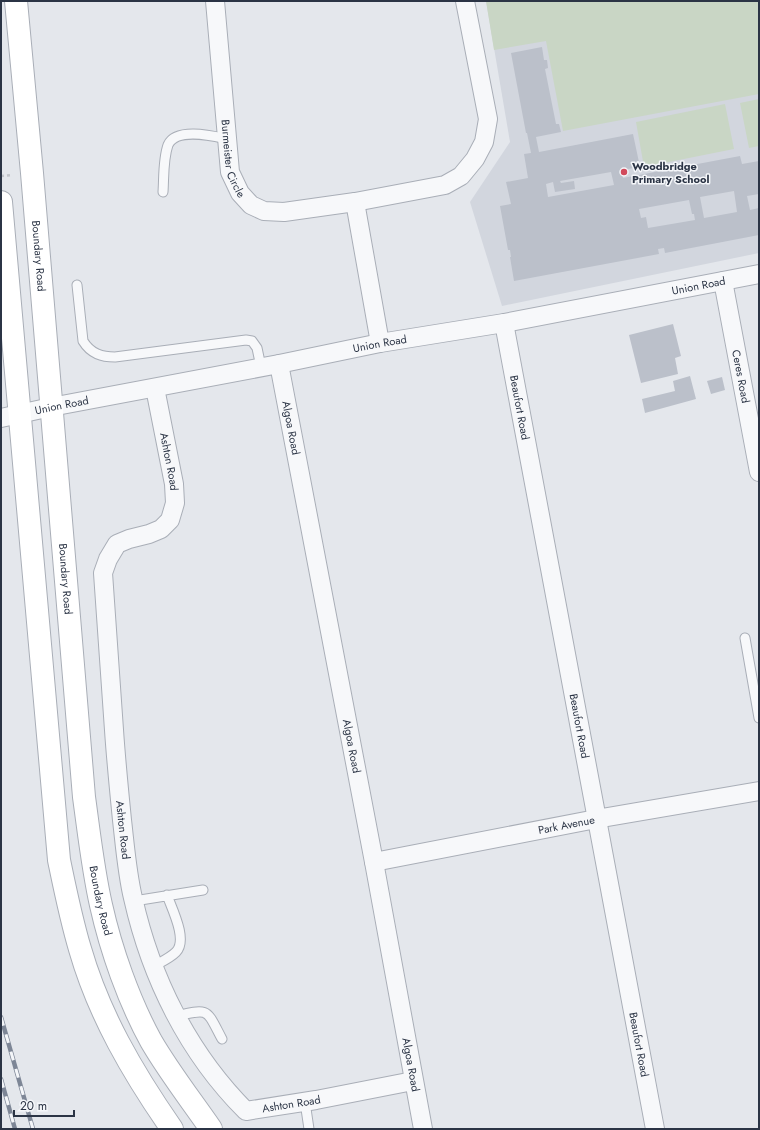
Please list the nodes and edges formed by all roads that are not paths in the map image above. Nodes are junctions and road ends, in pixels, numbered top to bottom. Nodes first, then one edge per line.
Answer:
1 (16, 1) edge
2 (215, 1) edge
3 (465, 1) edge
4 (227, 138) junction
5 (163, 192) dead end
6 (1, 202) edge
7 (355, 202) junction
8 (759, 274) edge
9 (723, 281) junction
10 (76, 285) dead end
11 (504, 323) junction
12 (380, 343) junction
13 (279, 364) junction
14 (261, 367) junction
15 (155, 388) junction
16 (51, 407) junction
17 (10, 415) edge
18 (759, 472) edge
19 (745, 638) dead end
20 (759, 718) edge
21 (759, 791) edge
22 (596, 819) junction
23 (374, 862) junction
24 (203, 890) dead end
25 (167, 895) junction
26 (134, 901) junction
27 (154, 966) junction
28 (176, 1016) junction
29 (222, 1039) dead end
30 (413, 1081) junction
31 (305, 1102) junction
32 (166, 1128) edge
33 (211, 1129) edge
34 (309, 1129) edge
35 (423, 1129) edge
36 (655, 1129) edge

1 - 16 main road, Boundary Road
2 - 4 street, Burmeister Circle
3 - 7 street, Burmeister Circle
4 - 5 lane
4 - 7 street, Burmeister Circle
6 - 17 main road
7 - 12 street
8 - 9 street, Union Road
9 - 11 street, Union Road
9 - 18 street, Ceres Road
10 - 14 lane
11 - 12 street, Union Road
11 - 22 street, Beaufort Road
12 - 13 street, Union Road
13 - 14 street, Union Road
13 - 23 street, Algoa Road
14 - 15 street, Union Road
15 - 16 street, Union Road
15 - 26 street, Ashton Road
16 - 17 street, Union Road
16 - 33 main road, Boundary Road
17 - 32 main road
19 - 20 lane
21 - 22 street, Park Avenue
22 - 23 street, Park Avenue
22 - 36 street, Beaufort Road
23 - 30 street, Algoa Road
24 - 25 lane
25 - 26 lane
25 - 27 lane
26 - 27 street, Ashton Road
27 - 28 street, Ashton Road
28 - 29 lane
28 - 31 street, Ashton Road
30 - 31 street, Ashton Road
30 - 35 street, Algoa Road
31 - 34 lane

